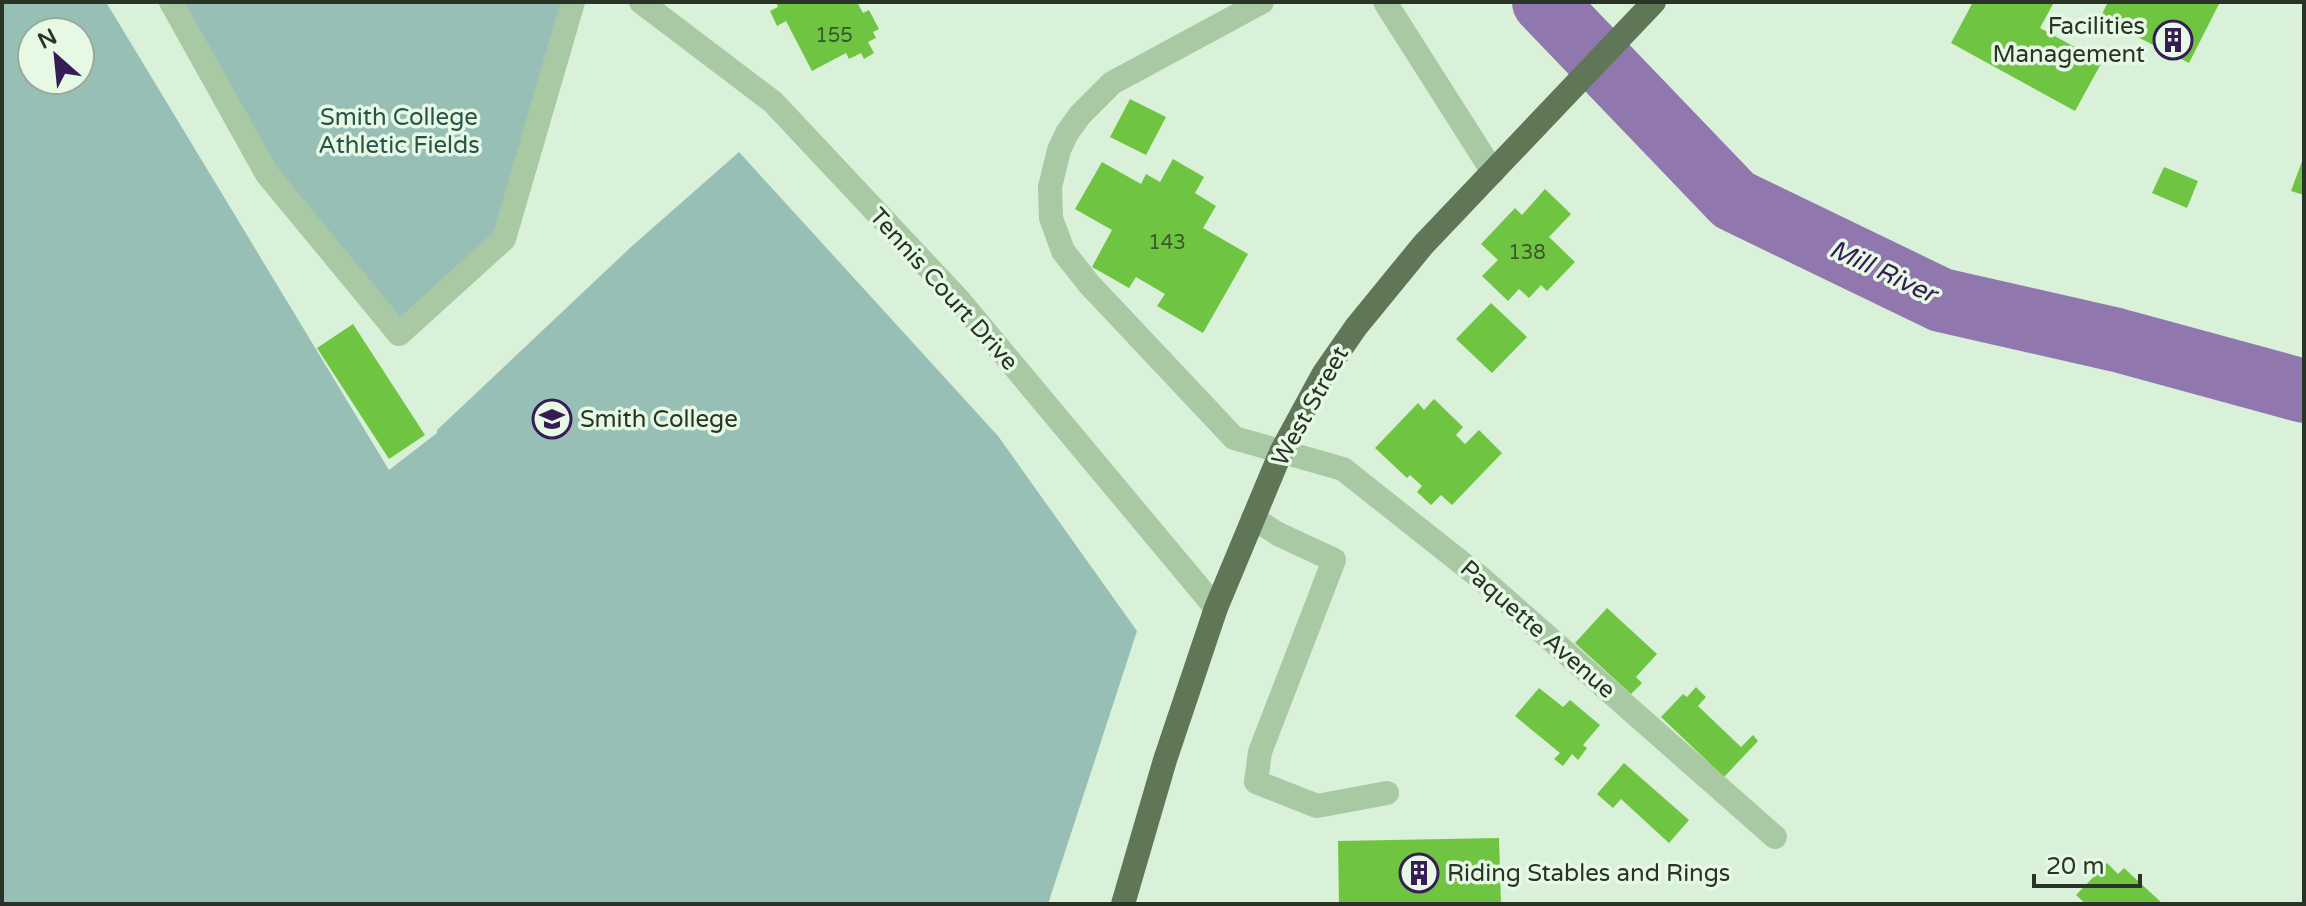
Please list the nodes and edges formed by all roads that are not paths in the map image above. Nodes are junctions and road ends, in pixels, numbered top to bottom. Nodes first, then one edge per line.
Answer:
1 (171, 2) edge
2 (573, 2) edge
3 (641, 2) edge
4 (1262, 2) edge
5 (1385, 2) edge
6 (1654, 2) edge
7 (1493, 172) junction
8 (1281, 452) junction
9 (1253, 518) junction
10 (1216, 608) junction
11 (1387, 793) dead end
12 (1775, 837) dead end
13 (1123, 904) edge

1 - 2 street
3 - 10 street, Tennis Court Drive
4 - 8 street, Paquette Avenue
5 - 7 street
6 - 7 main road, West Street
7 - 8 main road, West Street
8 - 9 main road, West Street
8 - 12 street, Paquette Avenue
9 - 10 main road, West Street
9 - 11 street
10 - 13 main road, West Street

